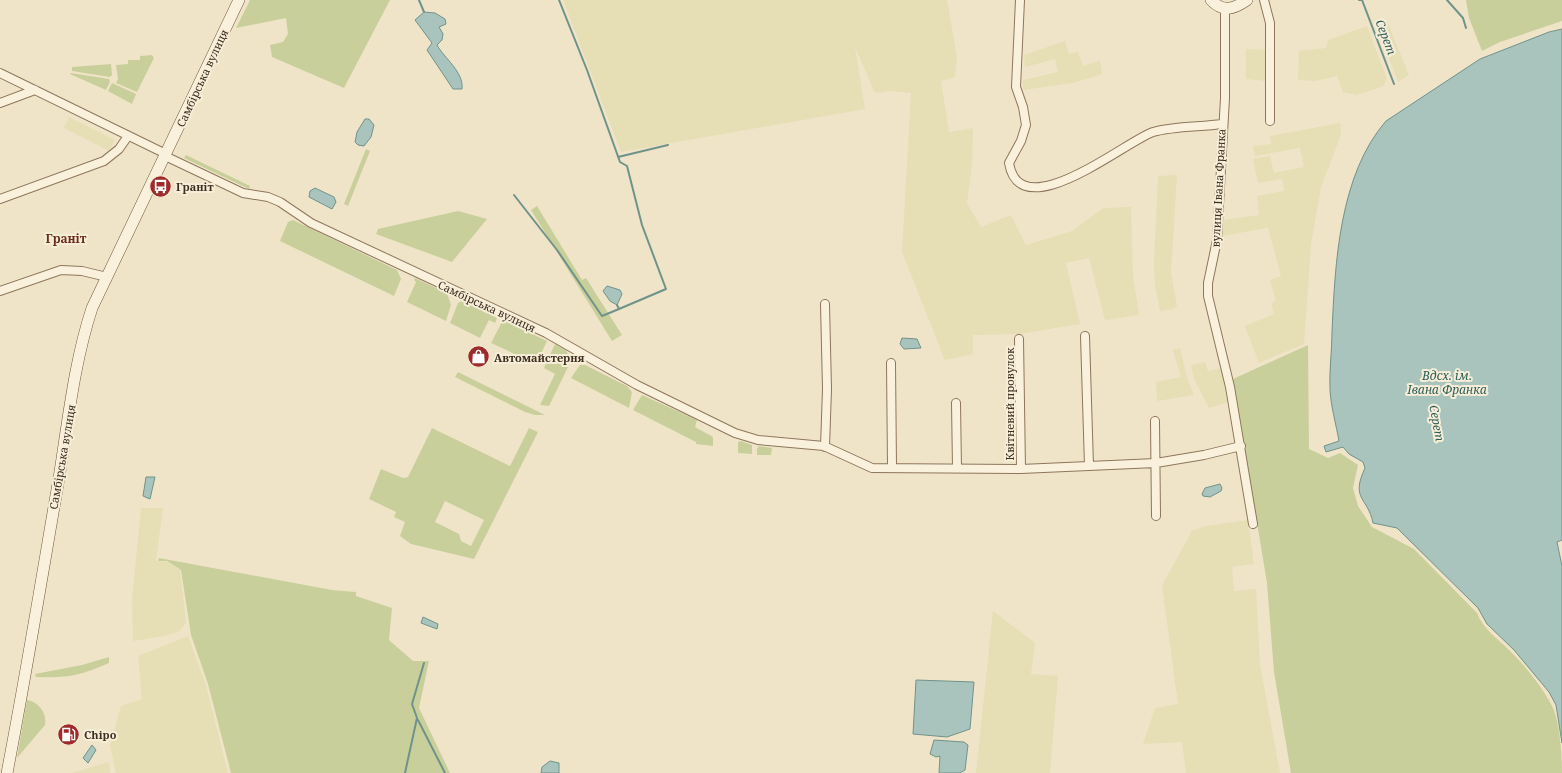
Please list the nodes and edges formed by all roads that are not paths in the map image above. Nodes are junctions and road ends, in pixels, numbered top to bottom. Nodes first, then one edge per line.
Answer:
1 (239, 0) edge
2 (1020, 0) edge
3 (1211, 0) edge
4 (1247, 0) edge
5 (1264, 0) edge
6 (1225, 9) junction
7 (0, 73) edge
8 (35, 90) junction
9 (0, 104) edge
10 (1270, 121) dead end
11 (1222, 124) junction
12 (128, 136) junction
13 (165, 155) junction
14 (0, 199) edge
15 (107, 277) junction
16 (0, 291) edge
17 (825, 304) dead end
18 (1085, 336) dead end
19 (1019, 339) dead end
20 (891, 363) dead end
21 (956, 403) dead end
22 (1155, 421) dead end
23 (1241, 446) junction
24 (825, 447) junction
25 (1156, 463) junction
26 (1089, 466) junction
27 (892, 468) junction
28 (957, 468) junction
29 (1020, 469) junction
30 (1156, 516) dead end
31 (1253, 524) dead end
32 (7, 773) edge

1 - 13 main road, Самбірська вулиця
2 - 11 street
3 - 6 main road
4 - 6 main road
5 - 10 street
6 - 11 street, вулиця Івана Франка
7 - 8 street
8 - 9 street
8 - 12 street
11 - 23 street, вулиця Івана Франка
12 - 13 street
12 - 14 street
13 - 15 main road, Самбірська вулиця
13 - 24 street, Самбірська вулиця
15 - 16 street
15 - 32 main road, Самбірська вулиця
17 - 24 street
18 - 26 street
19 - 29 street, Квітневий провулок
20 - 27 street
21 - 28 street
22 - 25 street
23 - 25 street, Самбірська вулиця
23 - 31 street, вулиця Івана Франка
24 - 27 street, Самбірська вулиця
25 - 26 street, Самбірська вулиця
25 - 30 street
26 - 29 street, Самбірська вулиця
27 - 28 street, Самбірська вулиця
28 - 29 street, Самбірська вулиця

